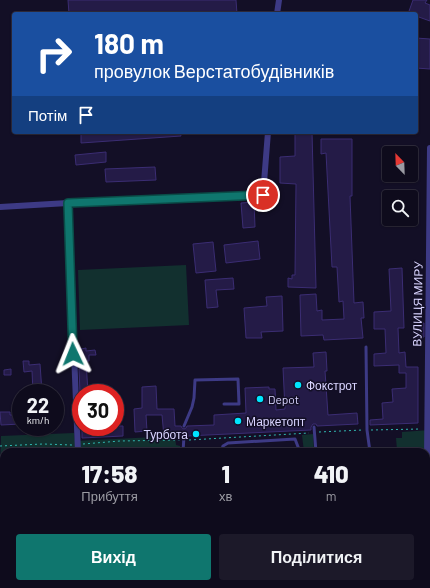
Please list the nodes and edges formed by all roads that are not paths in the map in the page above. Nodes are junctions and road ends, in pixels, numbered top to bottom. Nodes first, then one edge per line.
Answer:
1 (278, 0) edge
2 (277, 12) edge
3 (268, 134) edge
4 (430, 148) edge
5 (68, 203) junction
6 (0, 207) edge
7 (366, 347) dead end
8 (224, 404) dead end
9 (184, 426) dead end
10 (314, 427) dead end
11 (184, 438) road end
12 (77, 448) edge
13 (183, 448) edge
14 (222, 448) edge
15 (298, 448) edge
16 (316, 448) edge
17 (369, 448) edge
18 (427, 448) edge

1 - 2 street
3 - 5 street
4 - 18 street, ВУЛИЦЯ МИРУ
5 - 6 street
5 - 12 street
7 - 17 lane
8 - 9 lane
10 - 16 lane
11 - 13 lane
14 - 15 lane

